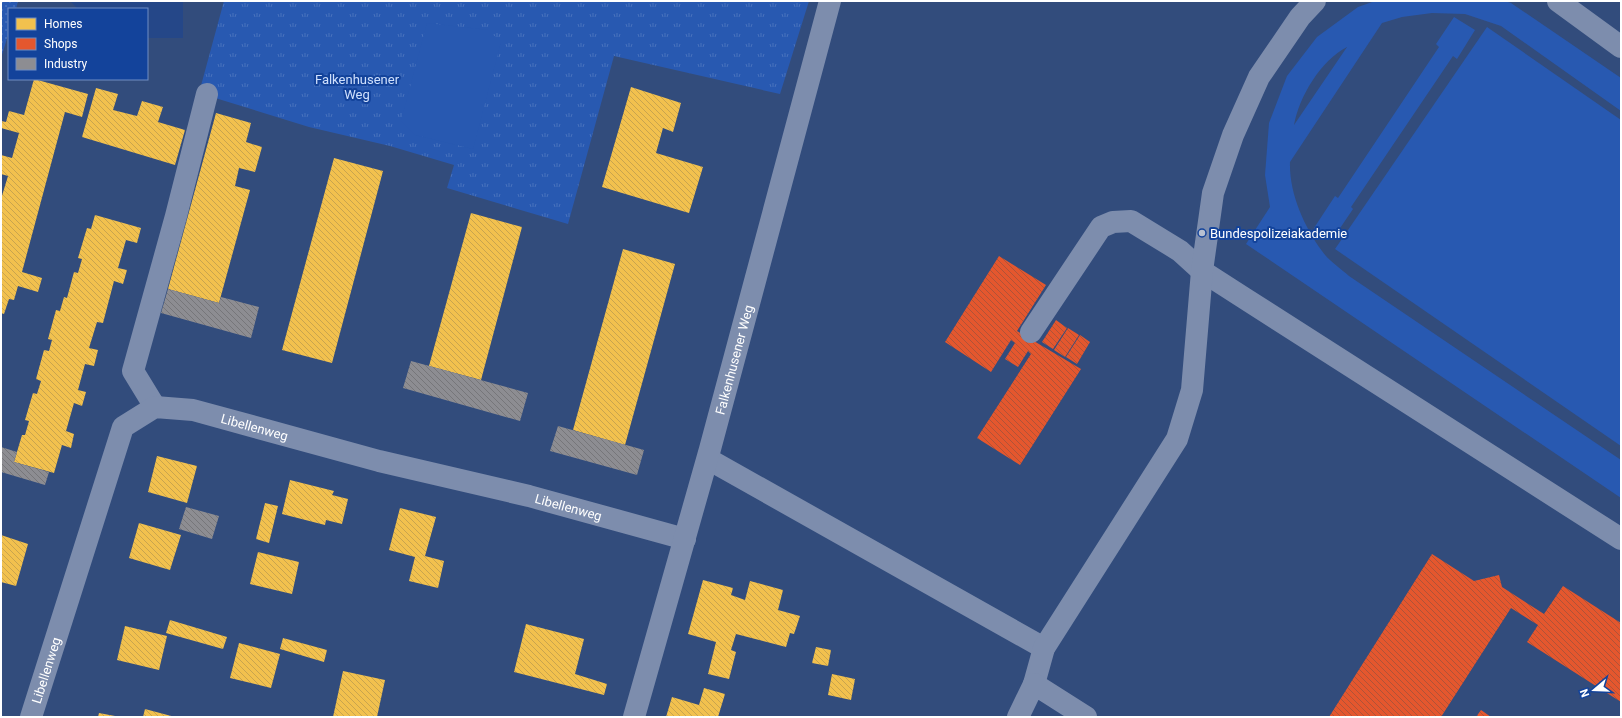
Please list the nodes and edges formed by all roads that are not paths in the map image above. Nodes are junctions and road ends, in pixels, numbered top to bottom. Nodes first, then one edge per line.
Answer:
1 (830, 1) edge
2 (1315, 1) edge
3 (1558, 1) edge
4 (1621, 47) edge
5 (207, 94) dead end
6 (1202, 271) junction
7 (1030, 332) dead end
8 (155, 407) junction
9 (708, 459) junction
10 (685, 539) junction
11 (1621, 539) edge
12 (1044, 648) junction
13 (1034, 684) junction
14 (31, 717) edge
15 (634, 717) edge
16 (1018, 717) edge
17 (1086, 717) edge

1 - 9 street, Falkenhusener Weg
2 - 6 street
3 - 4 street
5 - 8 street
6 - 7 street
6 - 11 street
6 - 12 street
8 - 10 street, Libellenweg
8 - 14 street, Libellenweg
9 - 10 street, Falkenhusener Weg
9 - 12 street
10 - 15 street, Falkenhusener Weg
12 - 13 street
13 - 16 street
13 - 17 street

